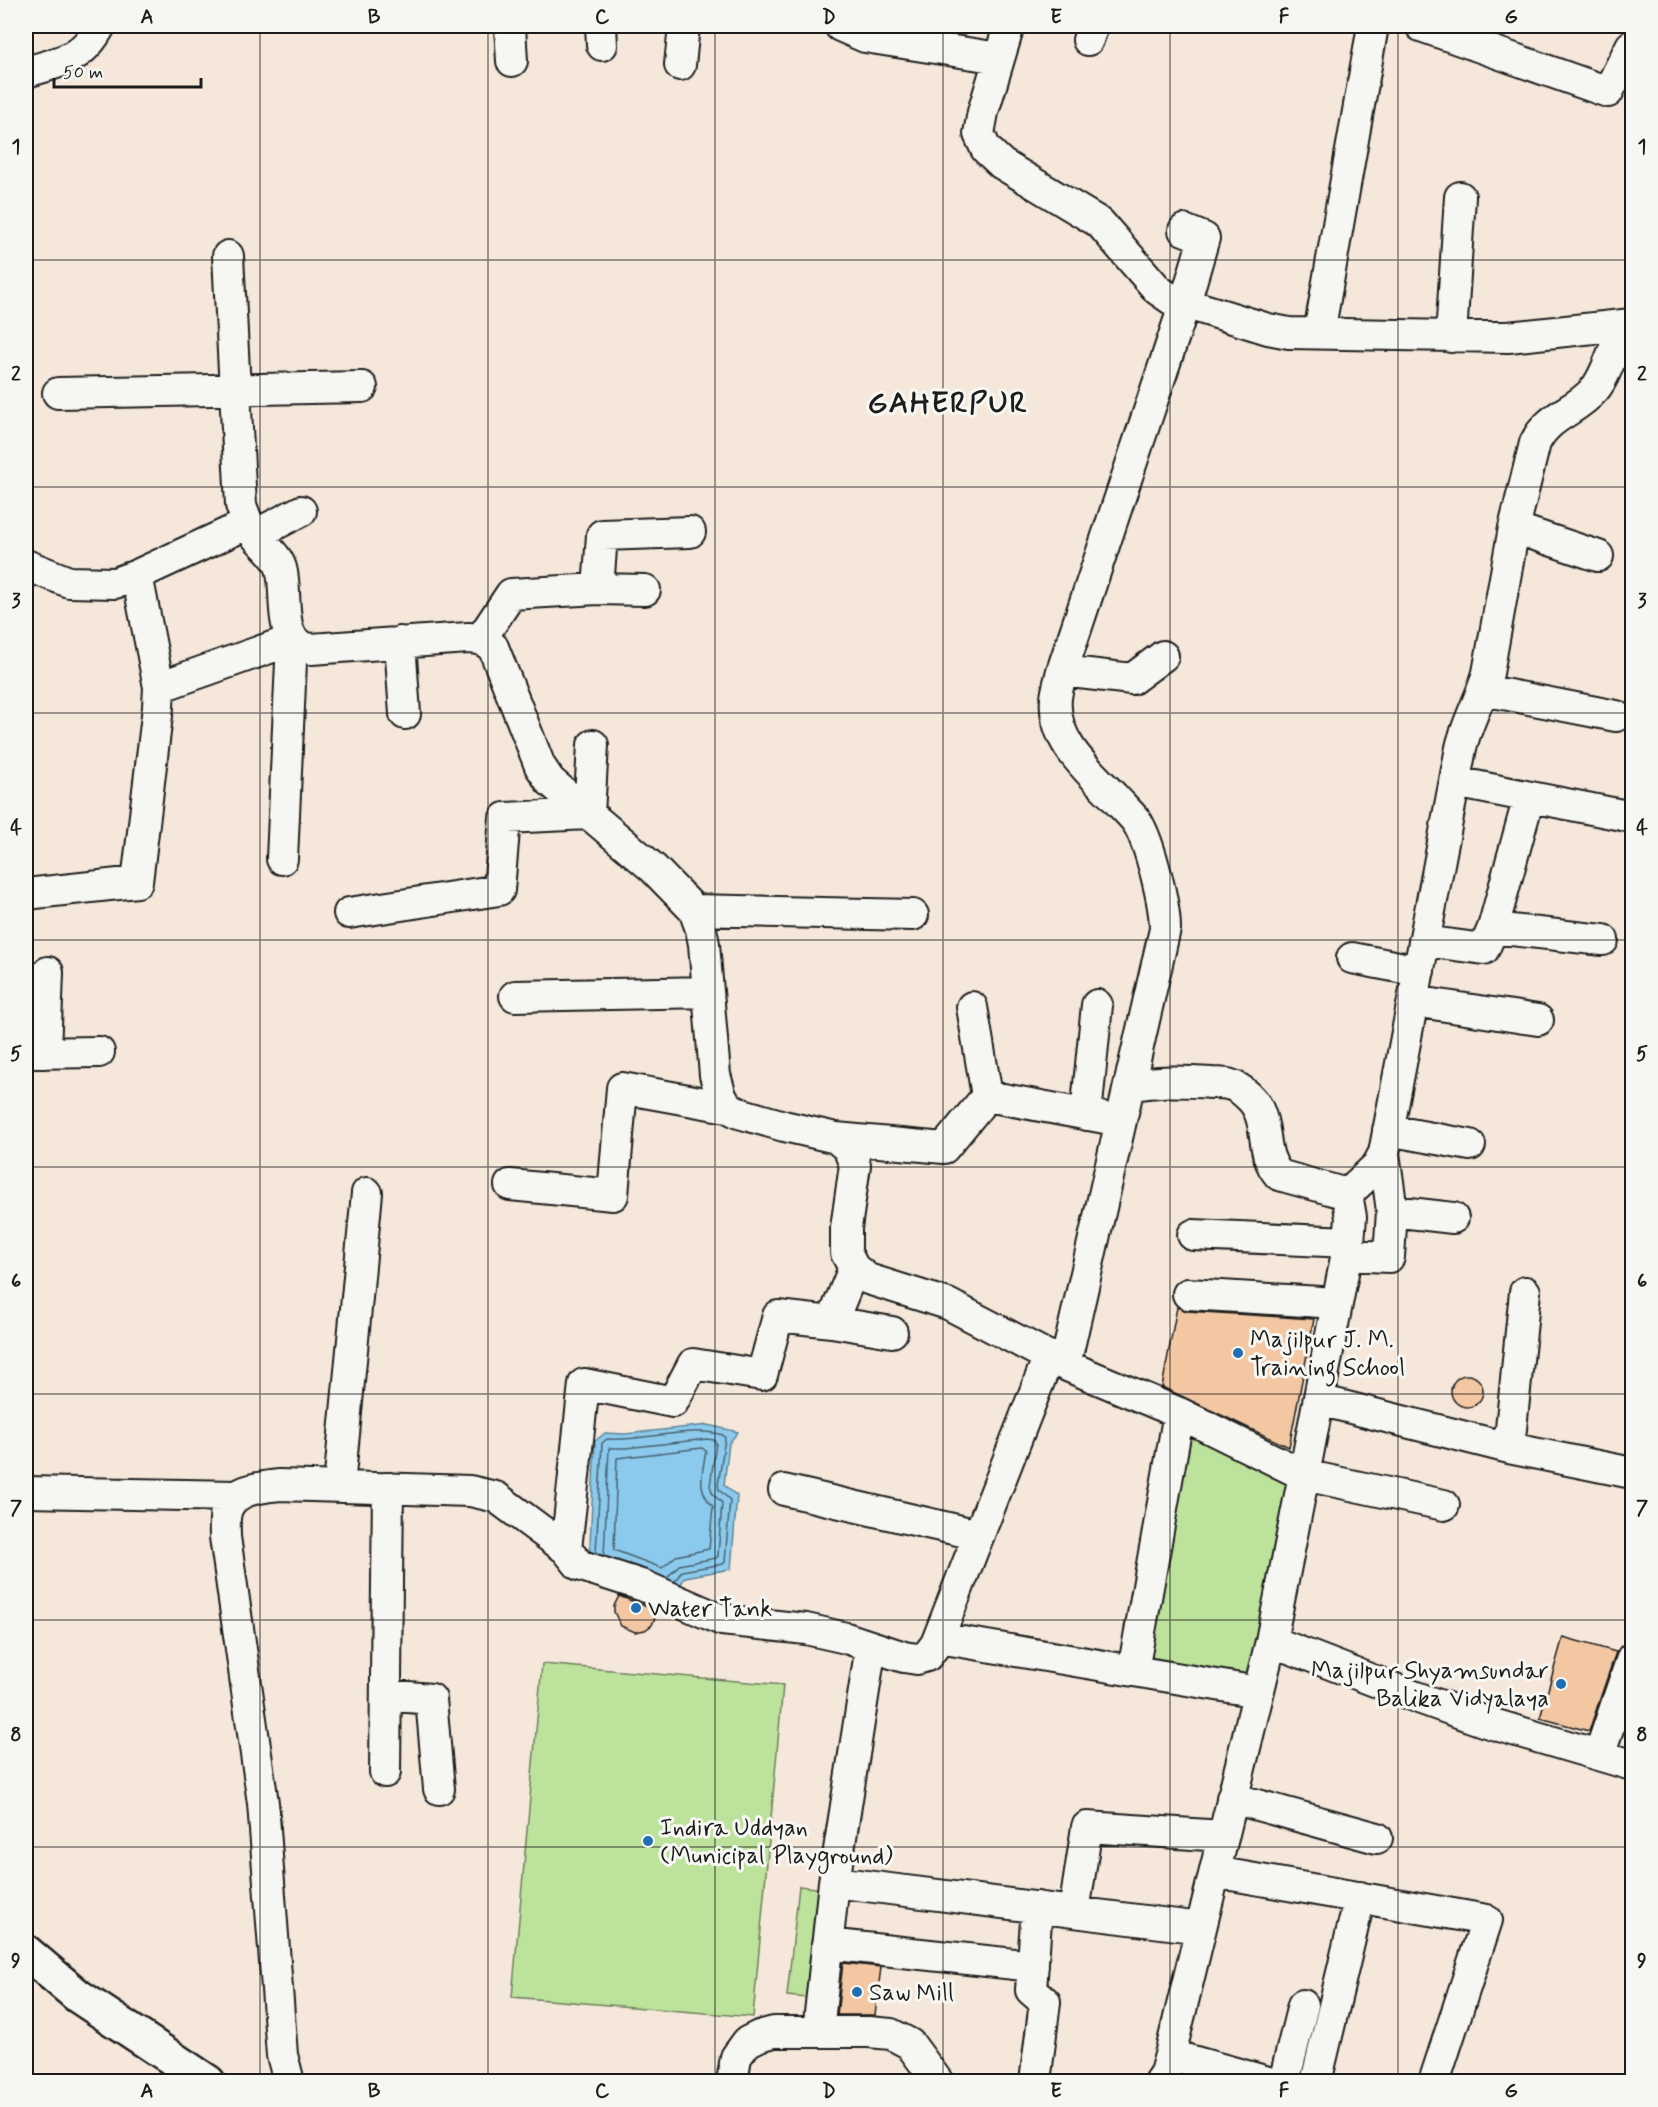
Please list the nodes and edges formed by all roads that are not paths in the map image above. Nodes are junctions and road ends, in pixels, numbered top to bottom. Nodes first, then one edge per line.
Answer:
1 (100, 26) edge
2 (510, 26) edge
3 (684, 26) edge
4 (840, 26) edge
5 (1009, 26) edge
6 (1373, 26) edge
7 (1421, 26) edge
8 (1631, 46) edge
9 (999, 58) junction
10 (512, 61) dead end
11 (680, 65) dead end
12 (26, 72) edge
13 (1460, 197) dead end
14 (1184, 230) dead end
15 (228, 256) dead end
16 (1185, 303) junction
17 (1628, 325) edge
18 (1319, 333) junction
19 (1450, 337) junction
20 (362, 387) dead end
21 (235, 390) junction
22 (58, 393) dead end
23 (302, 511) dead end
24 (1514, 528) junction
25 (251, 530) junction
26 (690, 532) dead end
27 (1598, 555) dead end
28 (26, 565) edge
29 (137, 575) junction
30 (598, 589) junction
31 (645, 590) dead end
32 (481, 639) junction
33 (292, 640) junction
34 (400, 642) junction
35 (1163, 656) dead end
36 (1062, 671) junction
37 (159, 687) junction
38 (1483, 690) junction
39 (405, 714) dead end
40 (1616, 716) dead end
41 (593, 745) dead end
42 (1455, 782) junction
43 (1529, 797) junction
44 (589, 814) junction
45 (1632, 817) edge
46 (282, 859) dead end
47 (26, 894) edge
48 (694, 910) junction
49 (349, 913) dead end
50 (913, 915) dead end
51 (1493, 928) junction
52 (1603, 940) dead end
53 (1424, 941) junction
54 (1352, 958) dead end
55 (1419, 971) junction
56 (48, 972) dead end
57 (708, 992) junction
58 (515, 996) dead end
59 (1413, 1001) junction
60 (1097, 1005) dead end
61 (972, 1007) dead end
62 (1538, 1020) dead end
63 (99, 1052) dead end
64 (35, 1053) edge
65 (1129, 1086) junction
66 (987, 1096) junction
67 (727, 1107) junction
68 (1086, 1115) junction
69 (1121, 1121) junction
70 (836, 1138) junction
71 (1386, 1142) junction
72 (1470, 1145) dead end
73 (510, 1185) dead end
74 (367, 1193) dead end
75 (1347, 1194) junction
76 (1392, 1211) junction
77 (1453, 1218) dead end
78 (1193, 1235) dead end
79 (1348, 1248) junction
80 (854, 1268) junction
81 (1525, 1292) dead end
82 (1188, 1294) dead end
83 (1337, 1303) junction
84 (832, 1322) junction
85 (892, 1332) dead end
86 (1057, 1361) junction
87 (1319, 1400) junction
88 (1179, 1413) junction
89 (1509, 1448) junction
90 (1632, 1473) edge
91 (1304, 1475) junction
92 (339, 1486) junction
93 (388, 1488) junction
94 (784, 1490) dead end
95 (26, 1492) edge
96 (237, 1496) junction
97 (1444, 1505) dead end
98 (979, 1535) junction
99 (566, 1549) junction
100 (939, 1638) junction
101 (1271, 1641) junction
102 (871, 1646) junction
103 (1632, 1658) edge
104 (1133, 1671) junction
105 (1258, 1692) junction
106 (386, 1695) junction
107 (1599, 1755) junction
108 (1632, 1765) edge
109 (384, 1772) dead end
110 (440, 1789) dead end
111 (1232, 1798) junction
112 (1223, 1836) junction
113 (1377, 1838) dead end
114 (1215, 1872) junction
115 (834, 1882) junction
116 (1360, 1898) junction
117 (1037, 1907) junction
118 (1074, 1912) junction
119 (1201, 1928) junction
120 (827, 1944) junction
121 (26, 1953) edge
122 (1033, 1966) junction
123 (1303, 2006) dead end
124 (818, 2032) junction
125 (1164, 2068) edge
126 (208, 2082) edge
127 (290, 2082) edge
128 (732, 2082) edge
129 (938, 2082) edge
130 (1035, 2082) edge
131 (1268, 2082) edge
132 (1284, 2082) edge
133 (1316, 2082) edge
134 (1434, 2082) edge

1 - 12 street
2 - 10 street
3 - 11 street
4 - 9 street
5 - 9 street
6 - 18 street
7 - 8 street
9 - 16 street
13 - 19 street
14 - 16 street
15 - 21 street
16 - 18 street
16 - 36 street
17 - 19 street
17 - 24 street
18 - 19 street
20 - 21 street
21 - 22 street
21 - 25 street
23 - 25 street
24 - 27 street
24 - 38 street
25 - 29 street
25 - 33 street
26 - 30 street
28 - 29 street
29 - 37 street
30 - 31 street
30 - 32 street
32 - 34 street
32 - 44 street
33 - 34 street
33 - 37 street
33 - 46 street
34 - 39 street
35 - 36 street
36 - 65 street
37 - 47 street
38 - 40 street
38 - 42 street
41 - 44 street
42 - 43 street
42 - 53 street
43 - 45 street
43 - 51 street
44 - 48 street
44 - 49 street
48 - 50 street
48 - 57 street
51 - 52 street
51 - 53 street
53 - 55 street
54 - 55 street
55 - 59 street
56 - 64 street
57 - 58 street
57 - 67 street
59 - 62 street
59 - 71 street
60 - 68 street
61 - 66 street
63 - 64 street
65 - 69 street
65 - 75 street
66 - 68 street
66 - 70 street
67 - 70 street
67 - 73 street
68 - 69 street
69 - 86 street
70 - 80 street
71 - 72 street
71 - 75 street
71 - 76 street
74 - 92 street
75 - 79 street
76 - 77 street
76 - 79 street
78 - 79 street
79 - 83 street
80 - 84 street
80 - 86 street
81 - 89 street
82 - 83 street
83 - 87 street
84 - 85 street
84 - 99 street
86 - 88 street
86 - 98 street
87 - 89 street
87 - 91 street
88 - 91 street
88 - 104 street
89 - 90 street
91 - 97 street
91 - 101 street
92 - 93 street
92 - 96 street
93 - 99 street
93 - 106 street
94 - 98 street
95 - 96 street
96 - 127 street
98 - 100 street
99 - 102 street
100 - 102 street
100 - 104 street
101 - 105 street
101 - 107 street
102 - 115 street
103 - 107 street
104 - 105 street
105 - 111 street
106 - 109 street
106 - 110 street
107 - 108 street
111 - 112 street
111 - 113 street
112 - 114 street
112 - 118 street
114 - 116 street
114 - 119 street
115 - 117 street
115 - 120 street
116 - 133 street
116 - 134 street
117 - 118 street
117 - 122 street
118 - 119 street
119 - 125 street
120 - 122 street
120 - 124 street
121 - 126 main road
122 - 130 street
123 - 132 street
124 - 128 street
124 - 129 street
125 - 131 street

